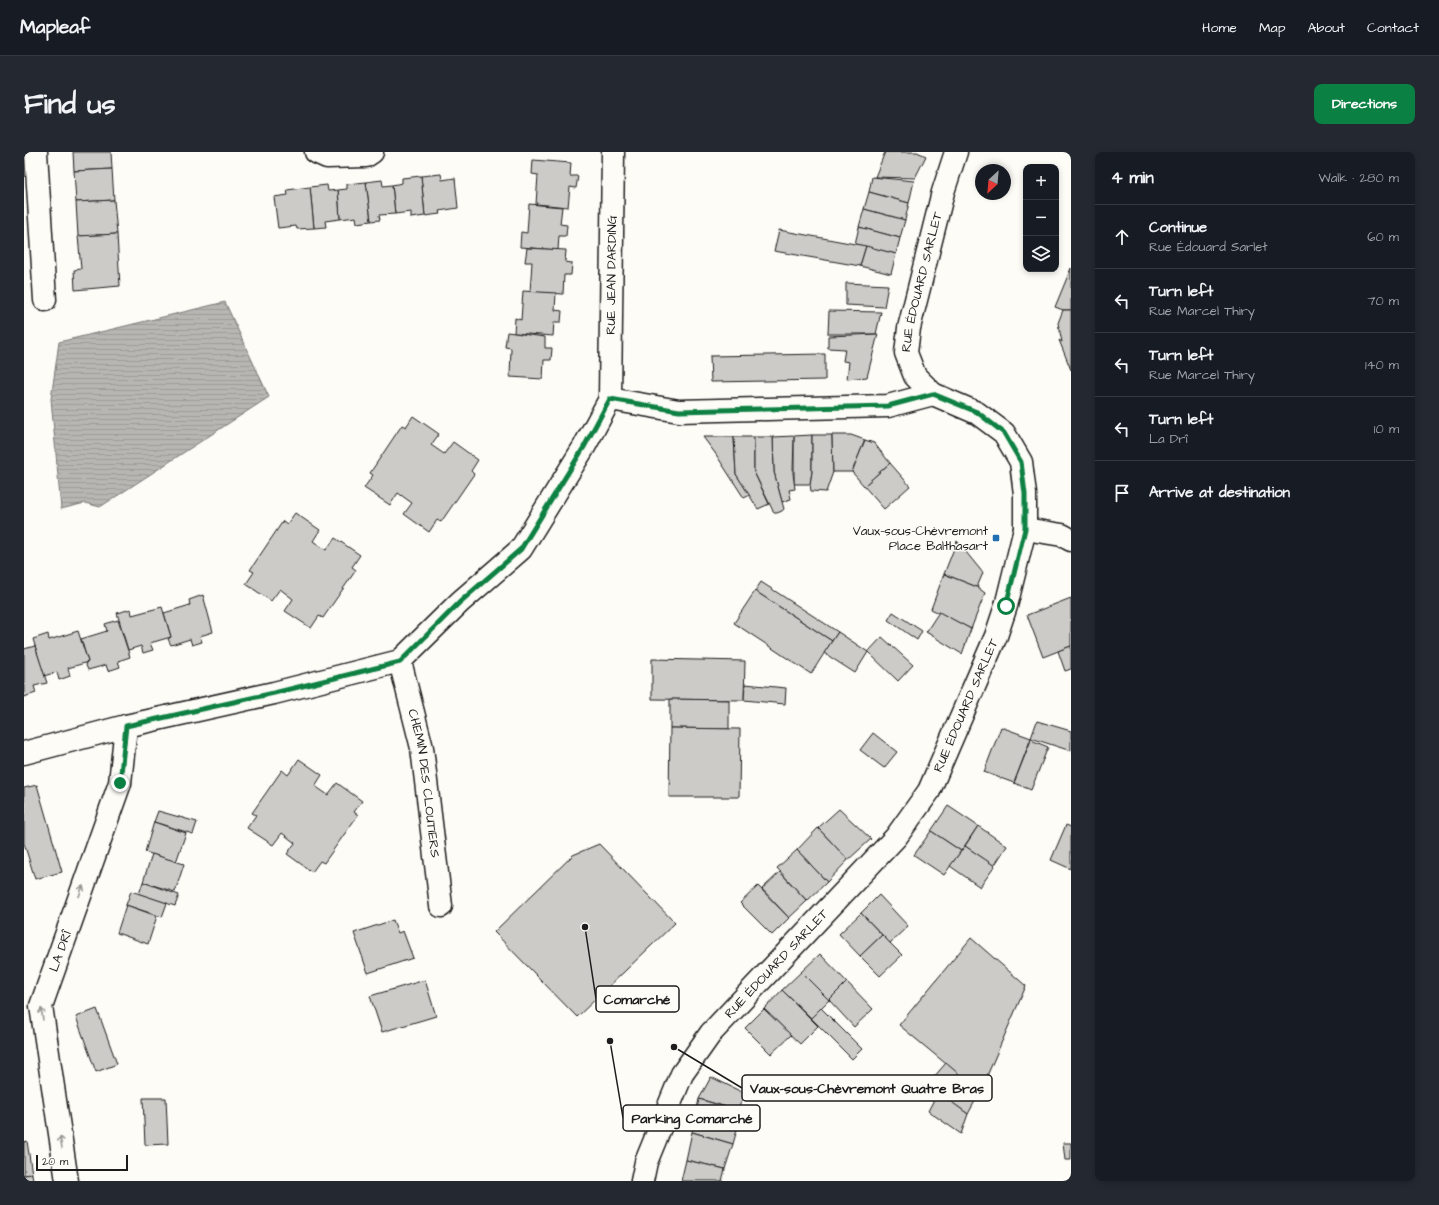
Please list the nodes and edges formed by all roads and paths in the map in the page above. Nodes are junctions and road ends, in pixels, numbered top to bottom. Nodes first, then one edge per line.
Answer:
1 (36, 152) edge
2 (316, 152) edge
3 (372, 152) edge
4 (613, 152) edge
5 (956, 152) edge
6 (46, 300) dead end
7 (933, 394) junction
8 (610, 399) junction
9 (1025, 529) junction
10 (1071, 540) edge
11 (400, 662) junction
12 (126, 726) junction
13 (24, 753) edge
14 (441, 906) dead end
15 (67, 1181) edge
16 (642, 1181) edge

1 - 6 street
2 - 3 street
4 - 8 street, RUE JEAN DARDING
5 - 7 street, RUE ÉDOUARD SARLET
7 - 8 street
7 - 9 street, RUE ÉDOUARD SARLET
8 - 11 street
9 - 10 street
9 - 16 street, RUE ÉDOUARD SARLET
11 - 12 street
11 - 14 street, CHEMIN DES CLOUTIERS
12 - 13 street
15 -> 12 street, LA DRÎ

